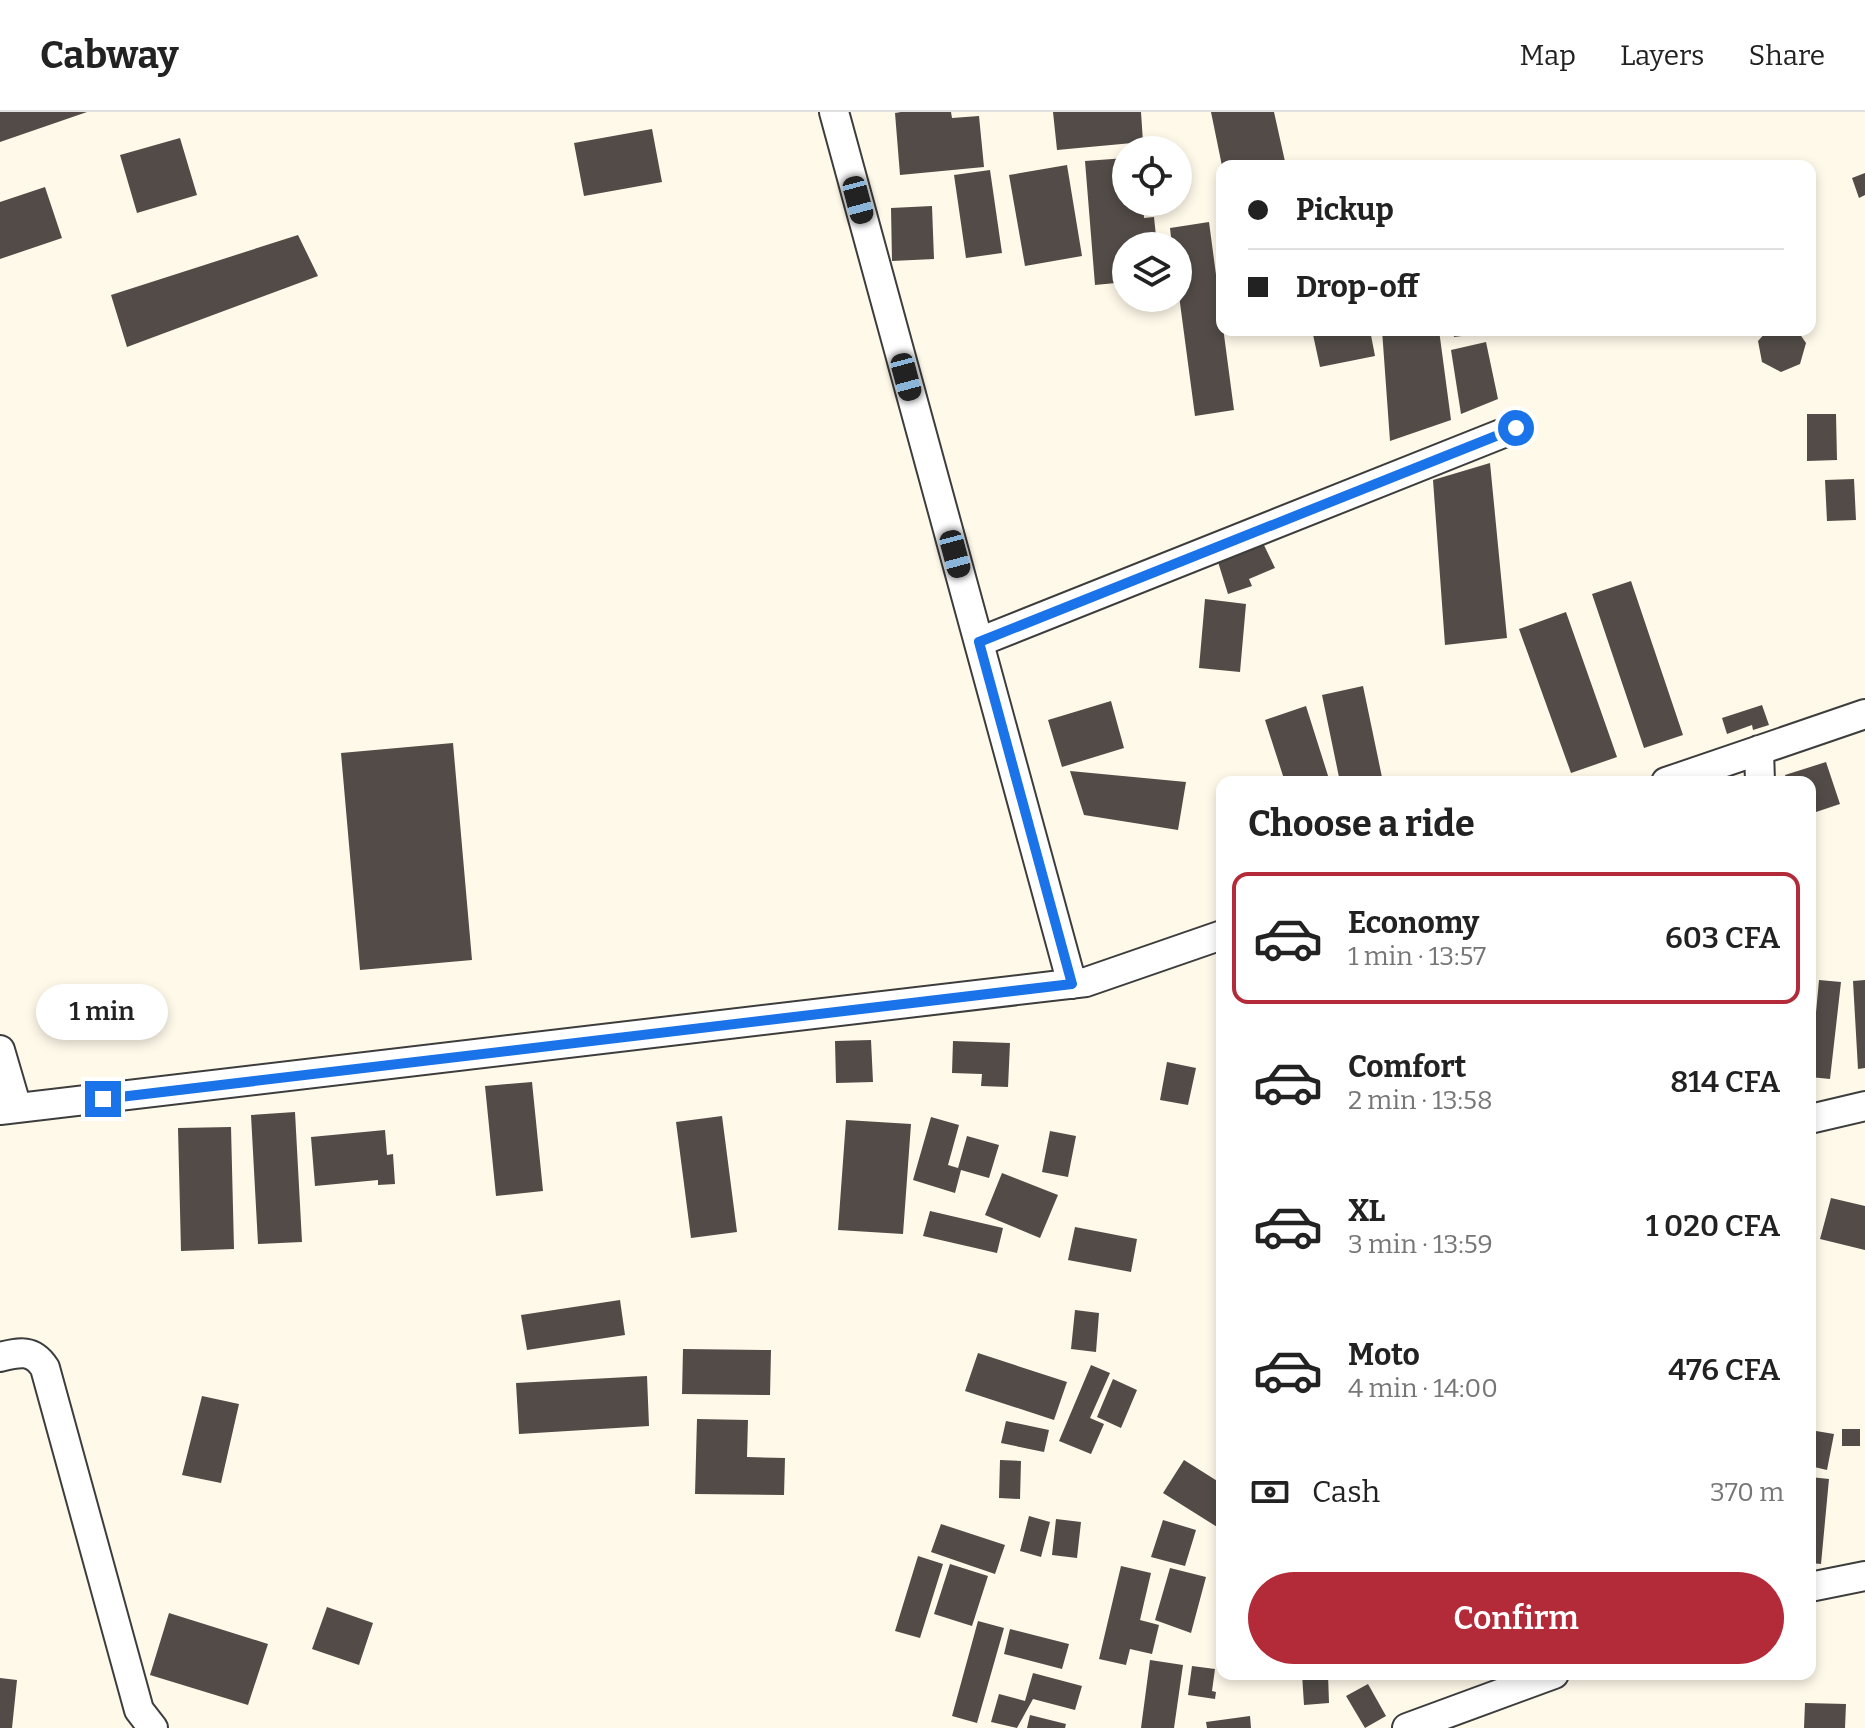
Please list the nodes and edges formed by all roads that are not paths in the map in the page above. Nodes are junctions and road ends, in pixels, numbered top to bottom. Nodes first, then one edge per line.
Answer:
1 (834, 112) edge
2 (1516, 428) dead end
3 (979, 642) junction
4 (1865, 714) edge
5 (1759, 750) junction
6 (1683, 776) edge
7 (1760, 776) edge
8 (1216, 937) edge
9 (1072, 984) junction
10 (0, 1050) edge
11 (1865, 1106) edge
12 (9, 1109) edge
13 (1816, 1118) edge
14 (0, 1357) edge
15 (1865, 1576) edge
16 (1816, 1586) edge
17 (1538, 1680) edge
18 (153, 1728) edge
19 (1407, 1728) edge

1 - 3 street
2 - 3 street
3 - 9 street
4 - 5 street
5 - 6 street
5 - 7 street
8 - 9 street
9 - 12 street
10 - 12 street
11 - 13 street
14 - 18 street
15 - 16 street
17 - 19 street

